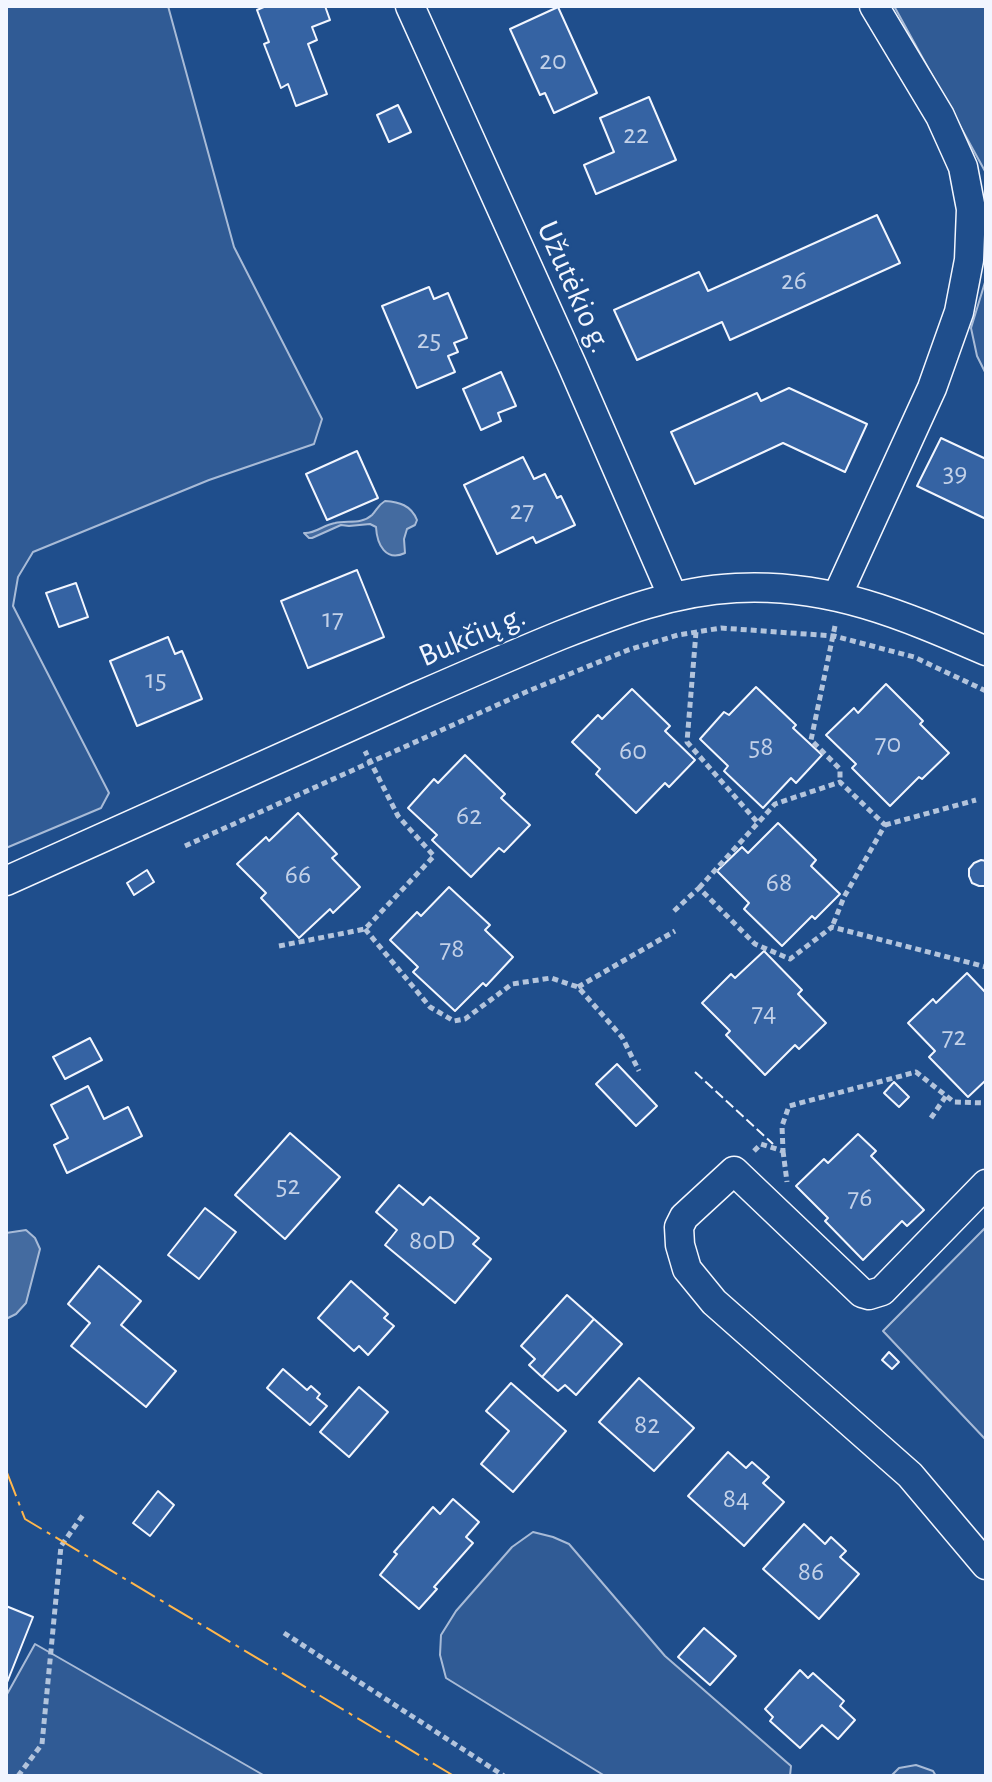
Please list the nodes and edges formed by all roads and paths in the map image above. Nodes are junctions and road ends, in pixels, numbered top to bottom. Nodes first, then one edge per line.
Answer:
1 (410, 6) edge
2 (874, 6) edge
3 (837, 596) junction
4 (673, 597) junction
5 (696, 632) junction
6 (834, 636) junction
7 (986, 651) edge
8 (986, 691) edge
9 (353, 725) junction
10 (370, 762) junction
11 (840, 782) junction
12 (976, 800) dead end
13 (758, 823) junction
14 (885, 825) junction
15 (185, 846) dead end
16 (6, 881) edge
17 (699, 888) junction
18 (674, 911) dead end
19 (832, 927) junction
20 (365, 929) junction
21 (675, 931) dead end
22 (279, 946) dead end
23 (986, 967) edge
24 (578, 987) junction
25 (639, 1071) dead end
26 (946, 1096) junction
27 (986, 1103) edge
28 (931, 1118) dead end
29 (734, 1171) junction
30 (986, 1184) edge
31 (83, 1515) dead end
32 (986, 1565) edge
33 (284, 1633) dead end
34 (18, 1776) edge
35 (504, 1776) edge

1 - 4 street, Užutėkio g.
2 - 3 street
3 - 4 street, Bukčių g.
3 - 6 path
3 - 7 street, Bukčių g.
4 - 9 street, Bukčių g.
5 - 6 path
5 - 10 path
5 - 13 path
6 - 8 path
6 - 11 path
9 - 10 path
9 - 16 street, Bukčių g.
10 - 15 path
10 - 20 path
11 - 13 path
11 - 14 path
12 - 14 path
13 - 17 path
14 - 19 path
17 - 18 path
17 - 19 path
19 - 23 path
20 - 22 path
20 - 24 path
21 - 24 path
24 - 25 path
26 - 27 path
26 - 28 path
26 - 29 path
29 - 30 street
29 - 32 street
31 - 34 path
33 - 35 path

